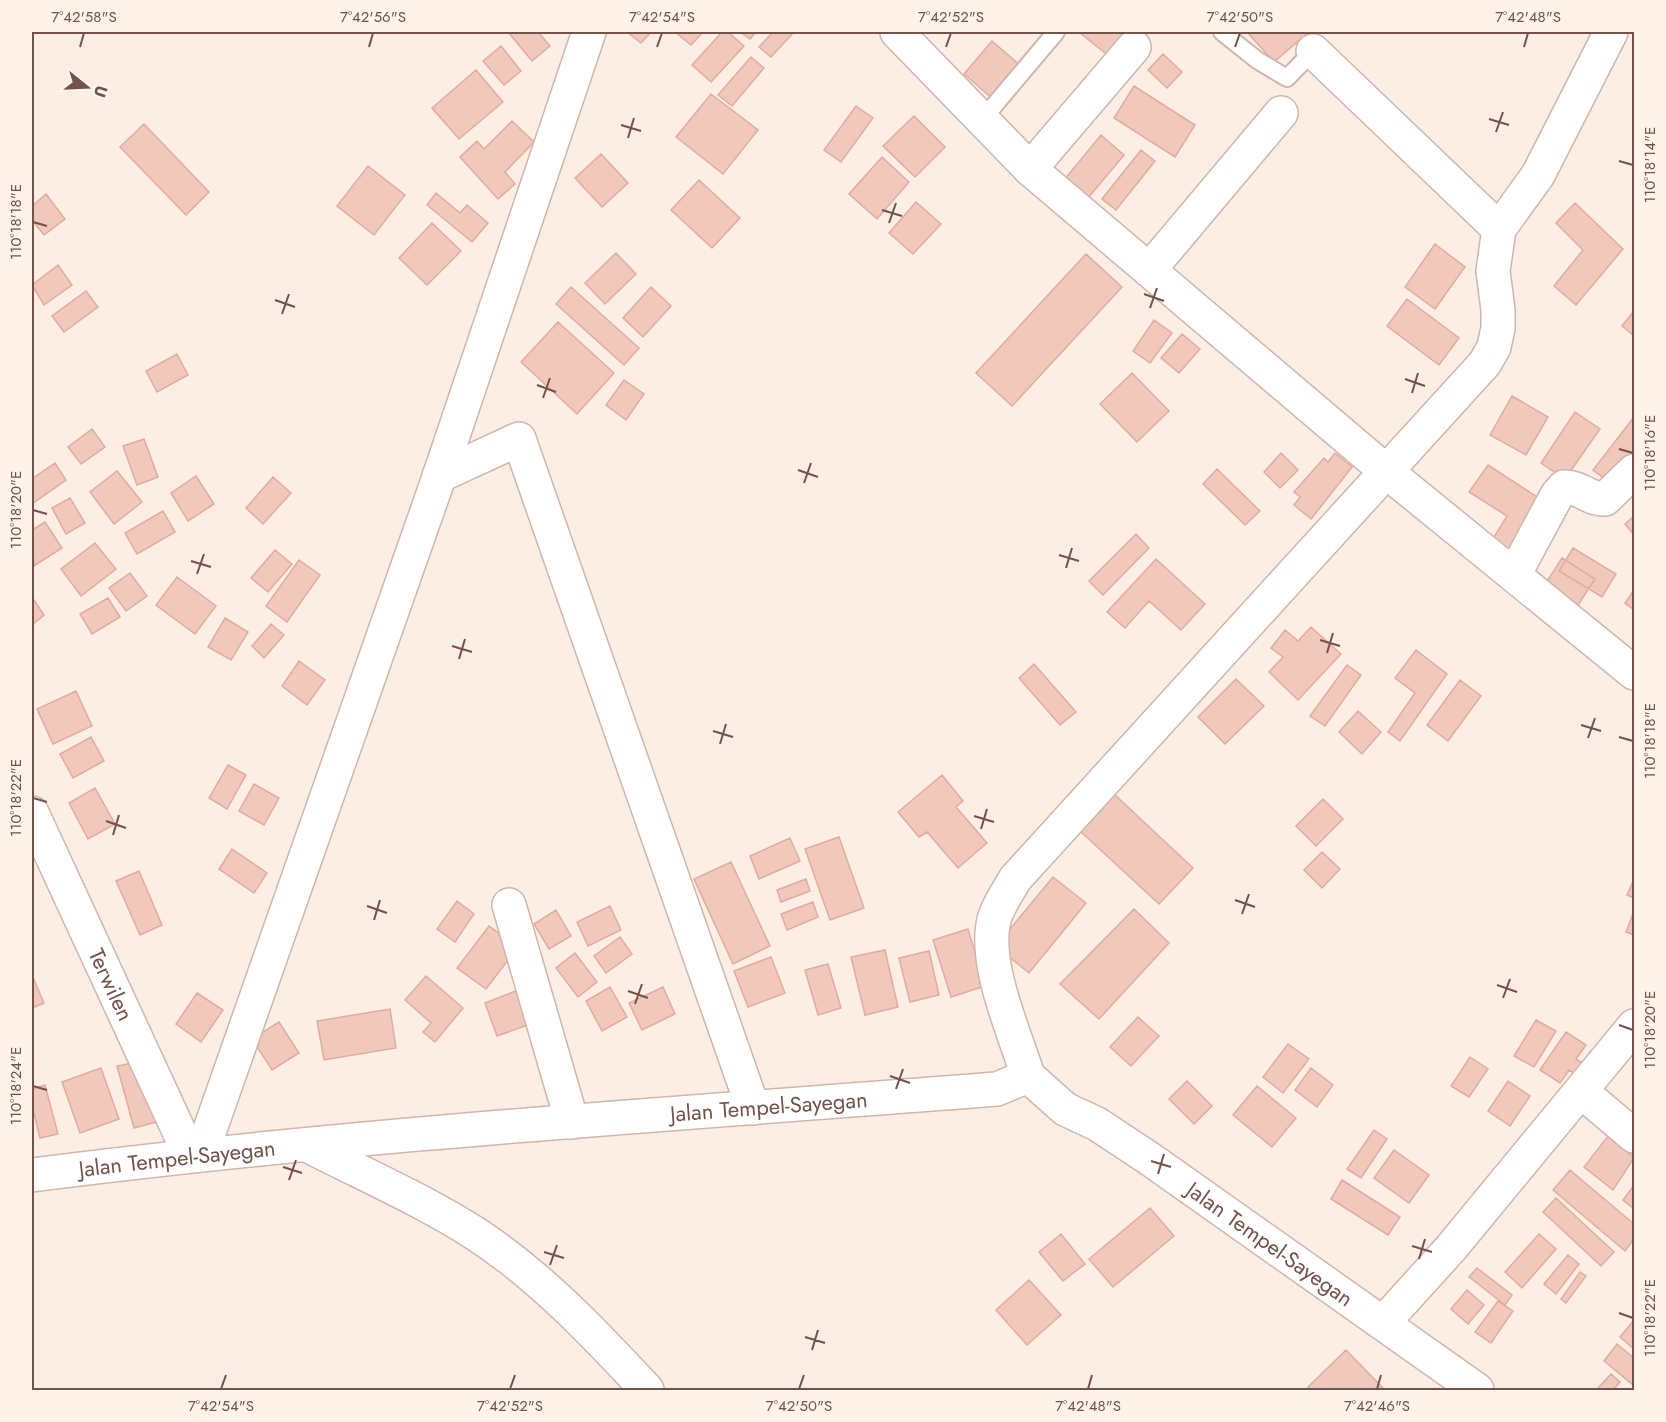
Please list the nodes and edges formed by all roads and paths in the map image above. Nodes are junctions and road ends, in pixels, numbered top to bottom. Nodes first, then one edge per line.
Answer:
1 (590, 32) edge
2 (897, 32) edge
3 (1056, 32) edge
4 (1222, 32) edge
5 (1611, 32) edge
6 (1317, 46) joint
7 (1134, 47) dead end
8 (1281, 113) dead end
9 (982, 120) junction
10 (1030, 169) junction
11 (1499, 229) junction
12 (1149, 270) junction
13 (1635, 471) edge
14 (1387, 472) junction
15 (439, 476) junction
16 (1514, 575) junction
17 (1635, 673) edge
18 (32, 813) edge
19 (509, 905) dead end
20 (1635, 1026) edge
21 (1028, 1076) junction
22 (1582, 1092) junction
23 (753, 1108) junction
24 (572, 1122) junction
25 (1635, 1136) edge
26 (307, 1145) junction
27 (195, 1155) junction
28 (32, 1175) edge
29 (1383, 1323) junction
30 (647, 1390) edge
31 (1477, 1390) edge

1 - 15 street
2 - 9 street
3 - 9 lane
4 - 6 lane
5 - 11 street
6 - 11 street
7 - 10 street
8 - 12 street
9 - 10 street
10 - 12 street
11 - 14 street
12 - 14 street
13 - 16 street
14 - 16 street
14 - 21 street
15 - 23 street
15 - 27 street
16 - 17 street
18 - 27 street, Terwilen
19 - 24 street
20 - 22 street
21 - 23 street, Jalan Tempel-Sayegan
21 - 29 street, Jalan Tempel-Sayegan
22 - 25 street
22 - 29 street
23 - 24 street, Jalan Tempel-Sayegan
24 - 26 street, Jalan Tempel-Sayegan
26 - 27 street, Jalan Tempel-Sayegan
26 - 30 street
27 - 28 street, Jalan Tempel-Sayegan
29 - 31 street, Jalan Tempel-Sayegan

